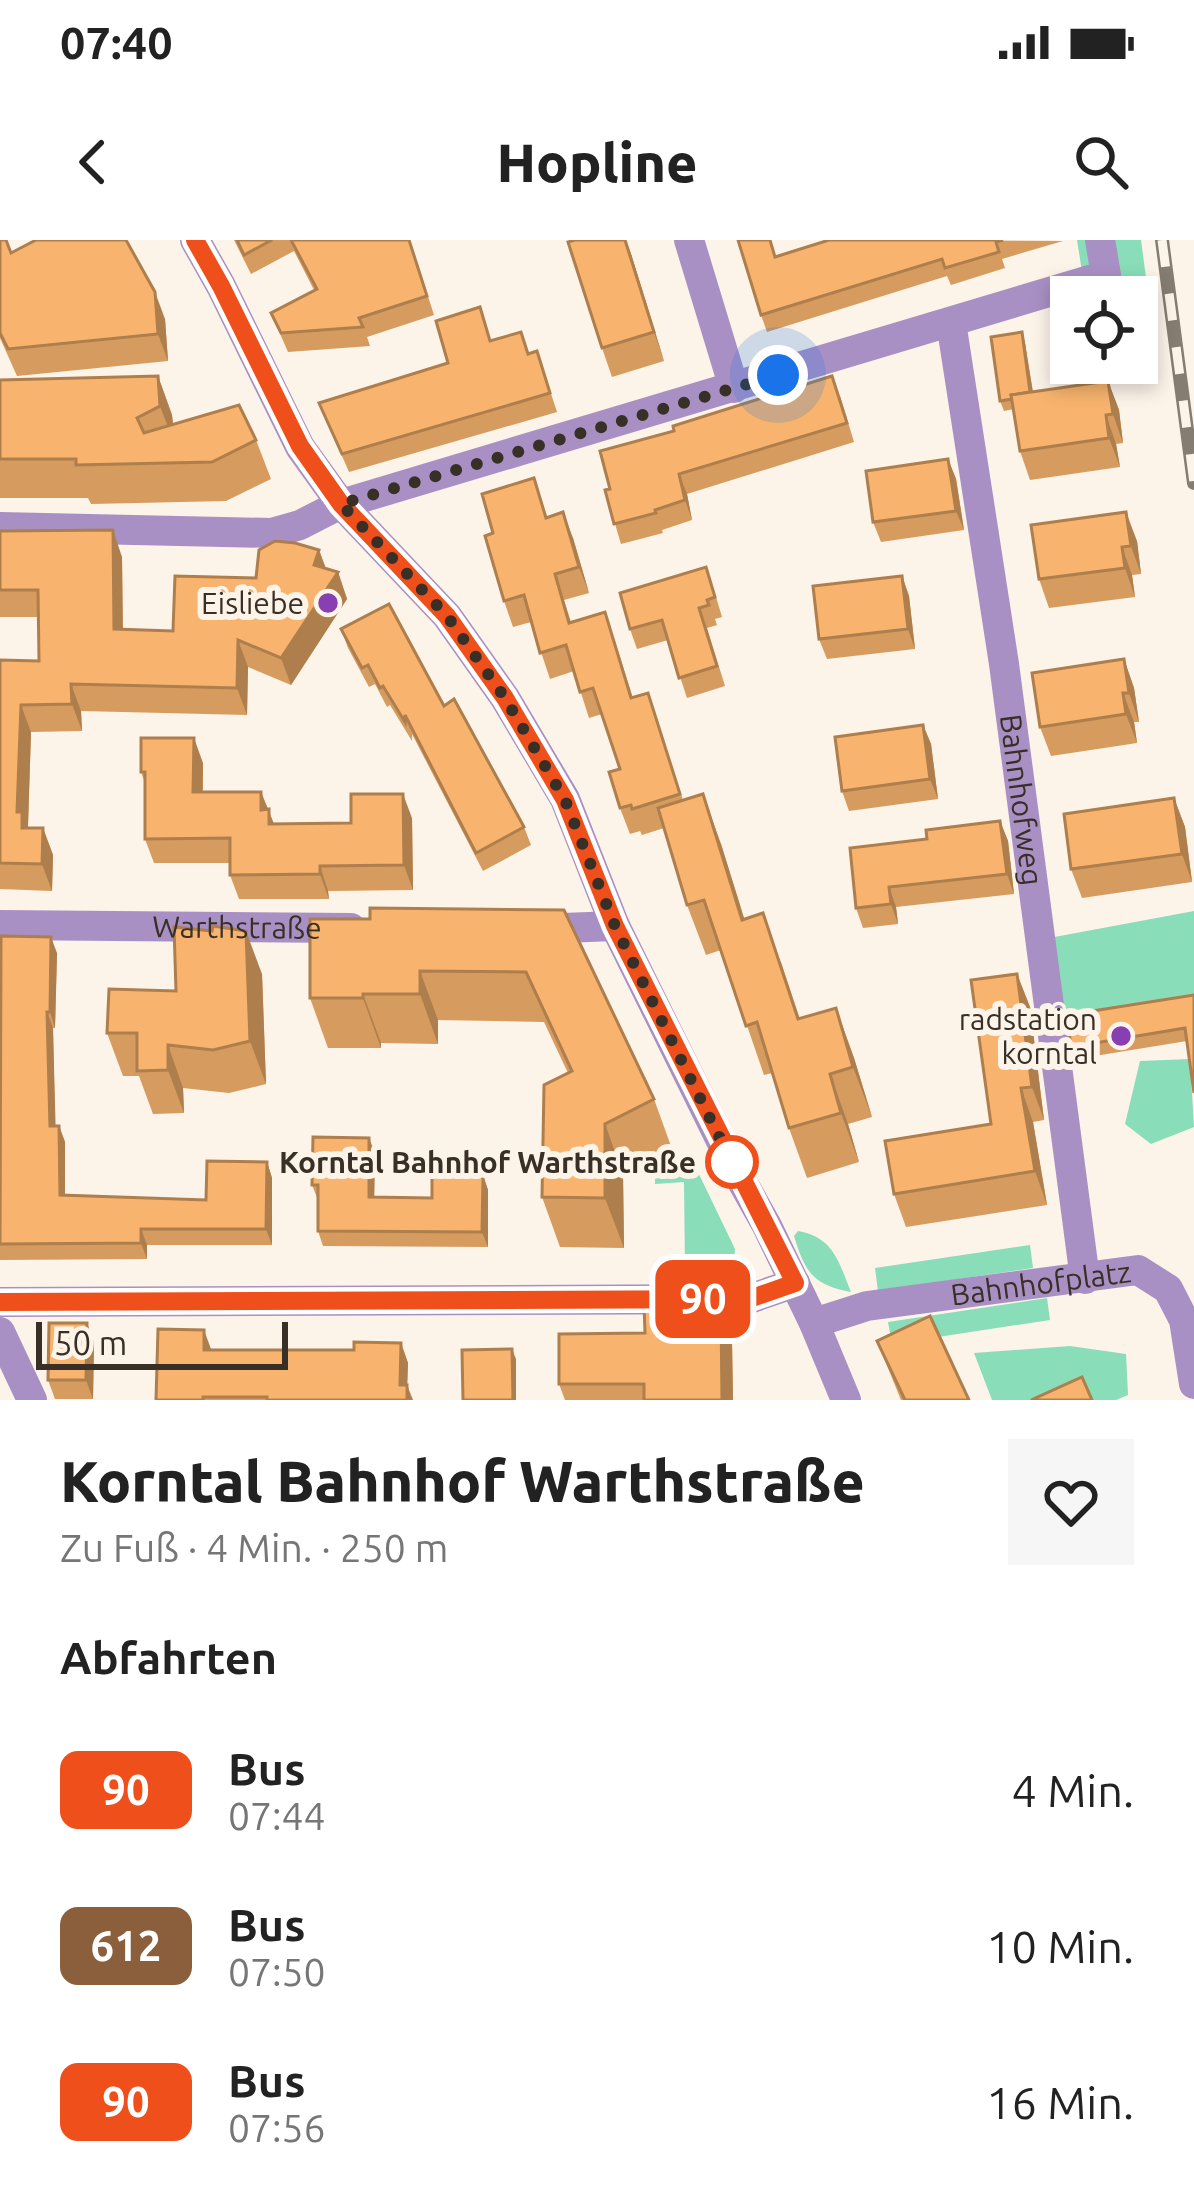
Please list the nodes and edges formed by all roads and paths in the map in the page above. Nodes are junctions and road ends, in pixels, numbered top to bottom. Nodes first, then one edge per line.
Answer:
1 (195, 240) edge
2 (689, 240) edge
3 (1100, 240) edge
4 (951, 322) junction
5 (734, 388) junction
6 (341, 504) junction
7 (0, 527) edge
8 (0, 925) edge
9 (615, 926) junction
10 (371, 928) edge
11 (510, 929) edge
12 (1085, 1279) junction
13 (795, 1283) junction
14 (0, 1302) edge
15 (814, 1322) junction
16 (0, 1332) edge
17 (1194, 1384) edge
18 (32, 1400) edge
19 (847, 1400) edge

1 - 6 street
2 - 5 street
3 - 4 street
4 - 5 street
4 - 12 street, Bahnhofweg
5 - 6 street
6 - 7 street
6 - 9 street
8 - 10 street, Warthstraße
9 - 11 street
9 - 13 street
12 - 15 street, Bahnhofplatz
12 - 17 street, Bahnhofplatz
13 - 14 street
13 - 15 street
15 - 19 street
16 - 18 street

